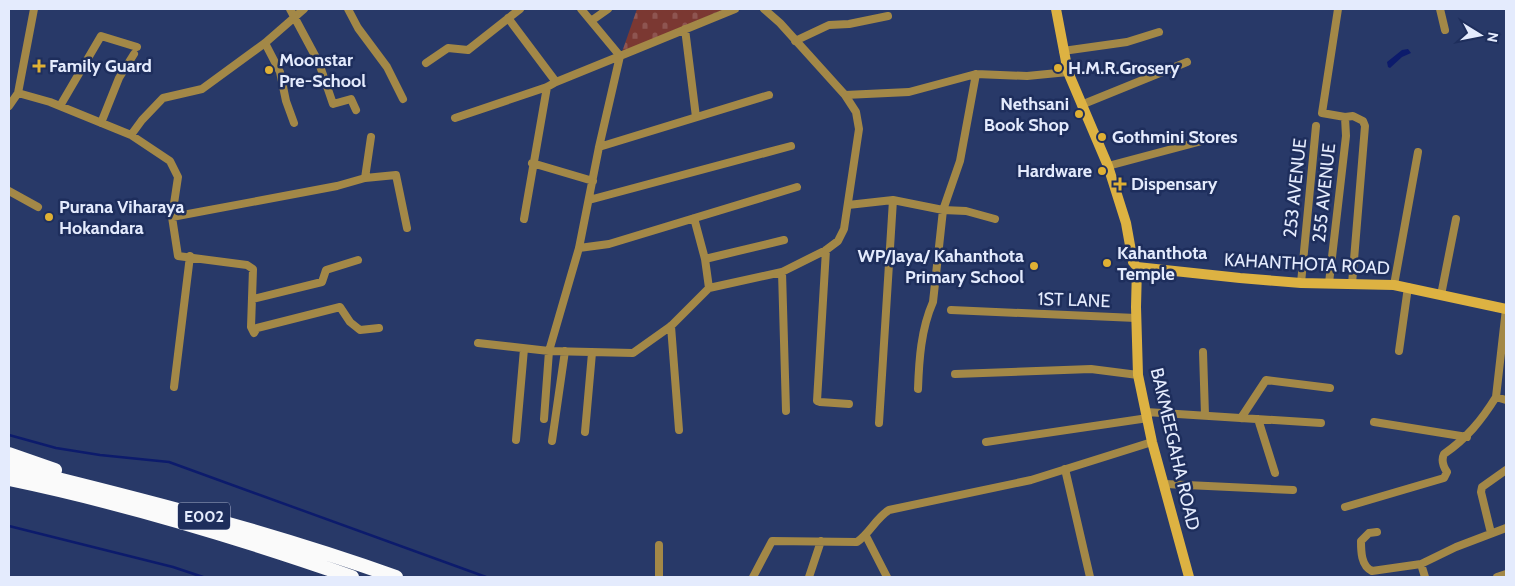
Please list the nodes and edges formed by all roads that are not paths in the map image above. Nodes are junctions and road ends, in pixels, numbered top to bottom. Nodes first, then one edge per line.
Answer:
1 (34, 9) edge
2 (304, 9) edge
3 (348, 9) edge
4 (520, 9) edge
5 (581, 9) edge
6 (608, 9) edge
7 (735, 9) edge
8 (764, 9) edge
9 (1056, 9) edge
10 (1338, 9) edge
11 (1440, 9) edge
12 (292, 12) edge
13 (888, 16) dead end
14 (508, 18) junction
15 (591, 21) junction
16 (685, 29) junction
17 (1445, 30) dead end
18 (1159, 32) dead end
19 (795, 41) junction
20 (265, 43) junction
21 (1063, 50) junction
22 (620, 56) junction
23 (1187, 62) dead end
24 (426, 63) dead end
25 (1068, 72) junction
26 (976, 74) junction
27 (556, 82) junction
28 (547, 87) junction
29 (18, 93) junction
30 (769, 95) dead end
31 (845, 95) junction
32 (403, 99) dead end
33 (1081, 105) junction
34 (9, 106) edge
35 (60, 106) junction
36 (356, 110) dead end
37 (696, 117) junction
38 (1345, 117) junction
39 (455, 118) dead end
40 (101, 123) junction
41 (294, 123) dead end
42 (1316, 126) dead end
43 (131, 135) junction
44 (371, 137) dead end
45 (1202, 141) dead end
46 (791, 146) dead end
47 (599, 147) junction
48 (1418, 152) dead end
49 (532, 163) junction
50 (1108, 166) junction
51 (365, 178) junction
52 (593, 181) junction
53 (797, 187) dead end
54 (9, 192) edge
55 (589, 200) junction
56 (893, 200) junction
57 (848, 205) junction
58 (38, 207) dead end
59 (943, 210) junction
60 (172, 217) junction
61 (694, 218) junction
62 (524, 219) dead end
63 (995, 219) dead end
64 (1456, 219) dead end
65 (407, 228) dead end
66 (784, 240) dead end
67 (579, 248) junction
68 (826, 250) junction
69 (190, 256) junction
70 (705, 259) junction
71 (358, 260) dead end
72 (1137, 267) junction
73 (782, 272) junction
74 (1301, 283) junction
75 (1329, 283) junction
76 (1352, 284) junction
77 (1394, 285) junction
78 (1408, 287) junction
79 (709, 288) junction
80 (1441, 295) junction
81 (253, 299) junction
82 (1506, 309) edge
83 (951, 310) dead end
84 (1136, 318) junction
85 (671, 326) junction
86 (379, 328) dead end
87 (478, 343) dead end
88 (524, 349) junction
89 (565, 350) junction
90 (549, 351) junction
91 (1399, 351) dead end
92 (1203, 352) dead end
93 (592, 353) junction
94 (1503, 359) edge
95 (955, 374) dead end
96 (1138, 375) junction
97 (174, 388) dead end
98 (1330, 388) dead end
99 (918, 389) dead end
100 (1496, 397) junction
101 (1506, 400) edge
102 (849, 404) dead end
103 (786, 411) dead end
104 (1147, 415) junction
105 (1205, 415) junction
106 (1241, 418) junction
107 (544, 419) dead end
108 (1258, 419) junction
109 (1374, 422) dead end
110 (879, 423) dead end
111 (1322, 423) dead end
112 (679, 430) dead end
113 (585, 432) dead end
114 (1467, 437) junction
115 (516, 440) dead end
116 (552, 441) dead end
117 (986, 442) dead end
118 (1152, 442) junction
119 (9, 454) edge
120 (9, 467) edge
121 (1065, 469) junction
122 (1506, 470) edge
123 (1275, 474) dead end
124 (9, 479) edge
125 (1165, 484) junction
126 (9, 485) edge
127 (47, 487) junction
128 (1293, 490) dead end
129 (128, 496) junction
130 (1344, 507) dead end
131 (1506, 528) edge
132 (1377, 532) dead end
133 (1492, 533) junction
134 (866, 536) junction
135 (821, 541) junction
136 (659, 545) dead end
137 (1421, 564) junction
138 (1506, 574) edge
139 (352, 577) edge
140 (396, 577) edge
141 (659, 577) edge
142 (753, 577) edge
143 (809, 577) edge
144 (886, 577) edge
145 (1090, 577) edge
146 (1188, 577) edge
147 (1425, 577) edge
148 (1497, 577) edge

1 - 29 street
2 - 12 street
3 - 32 street
4 - 14 street
5 - 15 street
6 - 15 street
7 - 16 street
8 - 19 street
9 - 21 main road
10 - 38 street
11 - 17 street
12 - 20 street
12 - 36 street
13 - 19 street
14 - 24 street
14 - 27 street
15 - 22 street
16 - 22 street
16 - 37 street
18 - 21 street
19 - 31 street
20 - 41 street
20 - 43 street
21 - 25 main road
22 - 27 street
22 - 47 street
23 - 33 street
25 - 26 street
25 - 33 main road
26 - 31 street
26 - 59 street
27 - 28 street
28 - 39 street
28 - 49 street
29 - 34 street
29 - 35 street
30 - 37 street
31 - 57 street
33 - 50 main road
35 - 40 street
35 - 40 street
37 - 47 street
38 - 75 street, 255 AVENUE
38 - 76 street
40 - 43 street
42 - 74 street, 253 AVENUE
43 - 60 street
44 - 51 street
45 - 50 street
46 - 55 street
47 - 52 street
48 - 77 street
49 - 52 street
49 - 62 street
50 - 72 main road
51 - 60 street
51 - 65 street
52 - 55 street
53 - 61 street
54 - 58 street
55 - 67 street
56 - 57 street
56 - 59 street
56 - 110 street
57 - 68 street
59 - 63 street
59 - 99 street
60 - 69 street
61 - 67 street
61 - 70 street
64 - 80 street
66 - 70 street
67 - 90 street
68 - 73 street
68 - 102 street
69 - 81 street
69 - 97 street
70 - 79 street
71 - 81 street
72 - 74 main road, KAHANTHOTA ROAD
72 - 84 main road, BAKMEEGAHA ROAD
73 - 79 street
73 - 103 street
74 - 75 main road, KAHANTHOTA ROAD
75 - 76 main road, KAHANTHOTA ROAD
76 - 77 main road, KAHANTHOTA ROAD
77 - 78 main road, KAHANTHOTA ROAD
78 - 80 main road, KAHANTHOTA ROAD
78 - 91 street
79 - 85 street
80 - 82 main road, KAHANTHOTA ROAD
81 - 86 street
82 - 94 street
83 - 84 street, 1ST LANE
84 - 96 main road, BAKMEEGAHA ROAD
85 - 93 street
85 - 112 street
87 - 88 street
88 - 90 street
88 - 115 street
89 - 90 street
89 - 93 street
89 - 116 street
90 - 107 street
92 - 105 street
93 - 113 street
94 - 100 street
95 - 96 street
96 - 104 main road, BAKMEEGAHA ROAD
98 - 106 street
100 - 101 street
100 - 114 street
104 - 105 street
104 - 117 street
104 - 118 main road, BAKMEEGAHA ROAD
105 - 106 street
106 - 108 street
108 - 111 street
108 - 123 street
109 - 114 street
114 - 130 street
118 - 121 street
118 - 125 main road, BAKMEEGAHA ROAD
119 - 129 highway
120 - 129 highway, E002
121 - 134 street
121 - 145 street
122 - 133 street
124 - 127 highway, E002
125 - 128 street
125 - 146 main road, BAKMEEGAHA ROAD
126 - 127 highway
127 - 139 highway, E002
129 - 140 highway, E002
131 - 133 street
132 - 137 street
133 - 137 street
134 - 135 street
134 - 144 street
135 - 142 street
135 - 143 street
136 - 141 street
137 - 147 street
138 - 148 street

